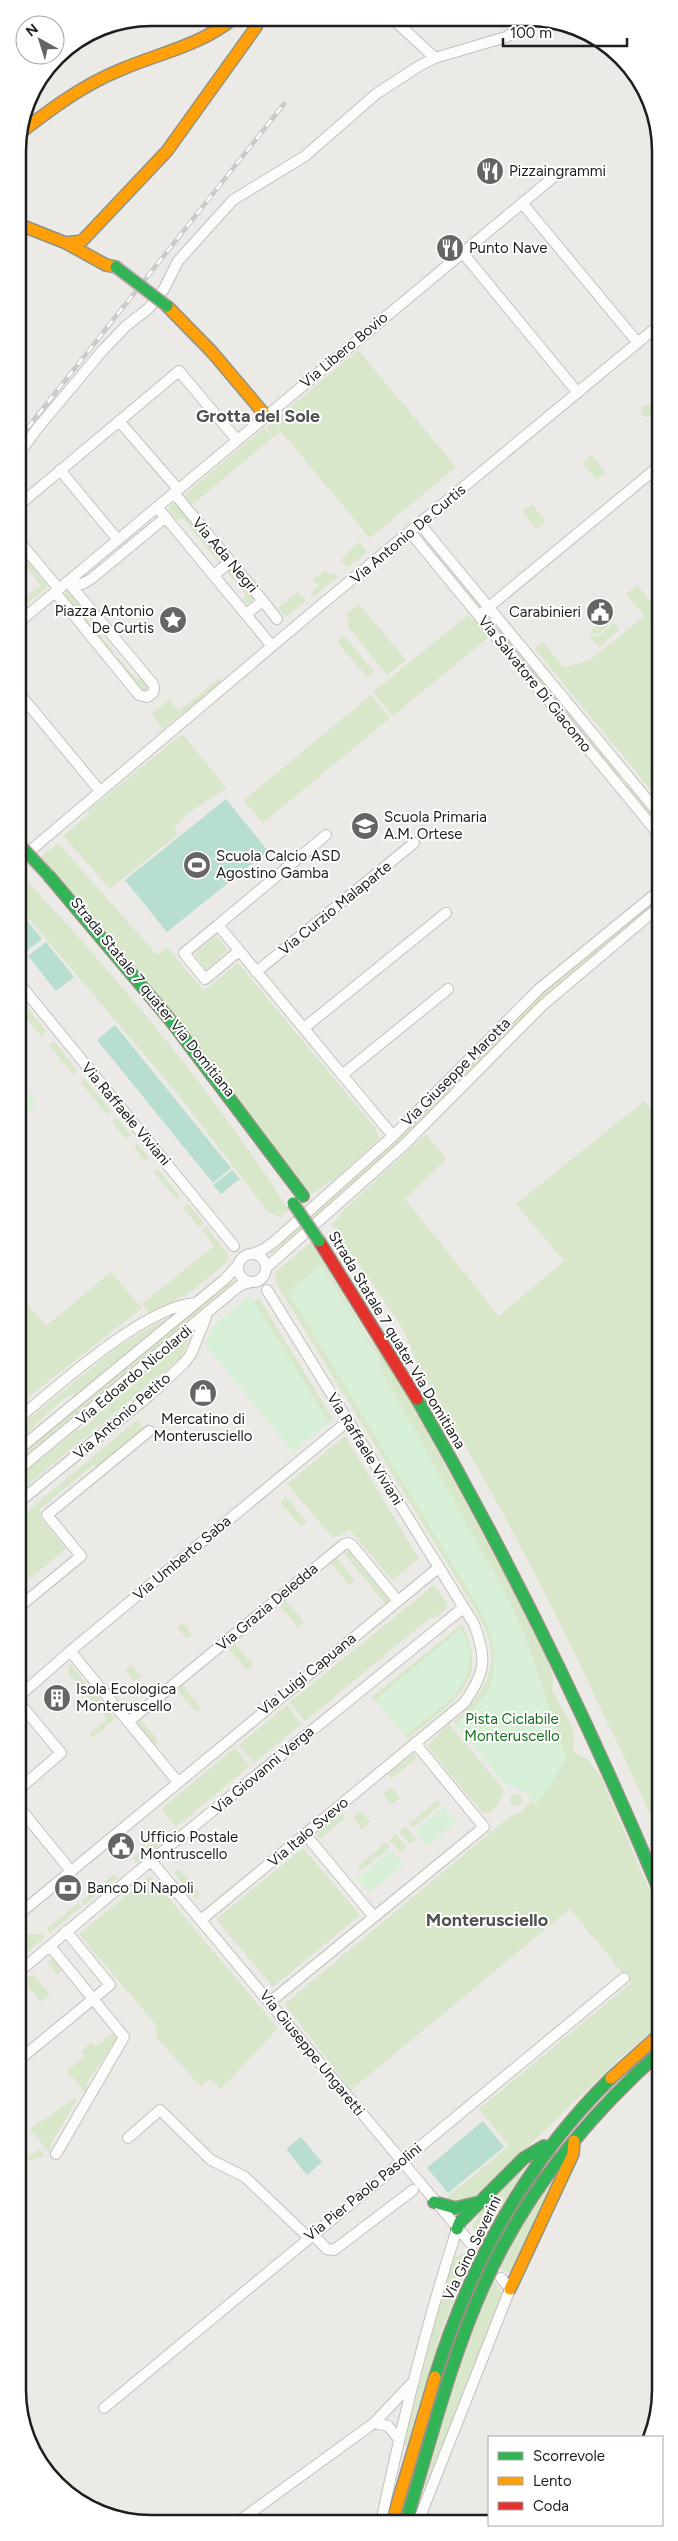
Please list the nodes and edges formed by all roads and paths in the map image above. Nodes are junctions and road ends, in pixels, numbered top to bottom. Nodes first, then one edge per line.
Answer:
1 (401, 26) edge
2 (524, 26) edge
3 (220, 27) edge
4 (248, 27) edge
5 (256, 27) edge
6 (435, 58) junction
7 (209, 72) dead end
8 (29, 126) edge
9 (556, 175) dead end
10 (522, 203) junction
11 (27, 218) edge
12 (98, 225) junction
13 (27, 228) edge
14 (82, 241) junction
15 (66, 243) junction
16 (462, 252) junction
17 (107, 255) junction
18 (652, 331) edge
19 (638, 343) junction
20 (578, 393) junction
21 (266, 416) junction
22 (119, 421) junction
23 (237, 440) junction
24 (27, 443) edge
25 (60, 470) junction
26 (652, 473) edge
27 (176, 491) junction
28 (27, 498) edge
29 (157, 507) junction
30 (166, 517) junction
31 (420, 524) junction
32 (410, 532) junction
33 (118, 540) junction
34 (27, 552) edge
35 (230, 562) junction
36 (214, 576) junction
37 (68, 582) junction
38 (57, 591) junction
39 (263, 601) junction
40 (489, 607) junction
41 (246, 614) junction
42 (479, 615) junction
43 (27, 616) edge
44 (277, 618) dead end
45 (272, 646) junction
46 (124, 650) junction
47 (112, 661) junction
48 (534, 662) junction
49 (523, 671) junction
50 (566, 702) junction
51 (27, 703) edge
52 (556, 711) junction
53 (628, 776) junction
54 (617, 784) junction
55 (100, 791) junction
56 (652, 804) edge
57 (652, 818) edge
58 (647, 821) junction
59 (652, 826) edge
60 (326, 835) dead end
61 (414, 844) dead end
62 (27, 854) edge
63 (27, 855) edge
64 (27, 867) edge
65 (45, 880) junction
66 (652, 897) edge
67 (446, 913) dead end
68 (652, 913) edge
69 (218, 925) junction
70 (239, 951) junction
71 (256, 972) junction
72 (448, 989) dead end
73 (27, 993) edge
74 (304, 1028) junction
75 (342, 1075) junction
76 (393, 1136) junction
77 (324, 1238) junction
78 (343, 1257) dead end
79 (244, 1258) junction
80 (259, 1277) junction
81 (196, 1303) junction
82 (206, 1315) junction
83 (26, 1412) edge
84 (348, 1421) junction
85 (150, 1431) dead end
86 (26, 1443) edge
87 (26, 1463) edge
88 (26, 1496) edge
89 (438, 1568) junction
90 (397, 1600) junction
91 (26, 1601) edge
92 (463, 1608) junction
93 (70, 1652) junction
94 (26, 1691) edge
95 (26, 1711) edge
96 (128, 1722) junction
97 (415, 1743) junction
98 (177, 1782) junction
99 (26, 1783) edge
100 (26, 1816) edge
101 (305, 1834) junction
102 (152, 1862) junction
103 (71, 1871) junction
104 (651, 1871) edge
105 (26, 1908) edge
106 (374, 1917) junction
107 (201, 1920) junction
108 (66, 1931) junction
109 (50, 1946) junction
110 (26, 1965) edge
111 (624, 1978) dead end
112 (93, 1999) junction
113 (270, 2002) junction
114 (651, 2041) edge
115 (26, 2053) edge
116 (651, 2060) edge
117 (128, 2138) dead end
118 (575, 2138) junction
119 (549, 2143) junction
120 (56, 2154) dead end
121 (401, 2162) junction
122 (413, 2190) dead end
123 (483, 2198) junction
124 (434, 2202) junction
125 (458, 2229) junction
126 (310, 2235) junction
127 (472, 2245) dead end
128 (500, 2278) dead end
129 (510, 2289) junction
130 (413, 2382) junction
131 (104, 2408) dead end
132 (374, 2423) junction
133 (400, 2439) junction
134 (247, 2515) edge
135 (383, 2515) edge
136 (394, 2515) edge
137 (408, 2515) edge
138 (421, 2515) edge

1 - 6 street
2 - 6 street
3 - 8 main road
4 - 7 main road
5 - 12 main road
6 - 24 street
9 - 10 street, Via Libero Bovio
10 - 16 street, Via Libero Bovio
10 - 19 street
11 - 14 main road
12 - 14 main road
12 - 17 main road
13 - 15 main road
14 - 15 main road
14 - 17 main road
15 - 17 main road
16 - 20 street
16 - 21 street, Via Libero Bovio
17 - 21 main road, bridge
18 - 19 street, Via Antonio De Curtis
19 - 20 street, Via Antonio De Curtis
20 - 31 street, Via Antonio De Curtis
21 - 23 street, Via Libero Bovio
22 - 23 street
22 - 25 street
22 - 27 street, Via Ada Negri
23 - 27 street, Via Libero Bovio
25 - 28 street
25 - 33 street
26 - 40 street
27 - 29 street, Via Libero Bovio
27 - 35 street, Via Ada Negri
29 - 30 street, Via Ada Negri
29 - 33 street, Via Libero Bovio
30 - 36 street, Via Ada Negri
30 - 37 street
31 - 32 street, Via Antonio De Curtis
31 - 40 street, Via Salvatore Di Giacomo
32 - 42 street, Via Salvatore Di Giacomo
32 - 45 street, Via Antonio De Curtis
33 - 37 street, Via Libero Bovio
34 - 38 street
35 - 36 street
35 - 39 street, Via Ada Negri
36 - 41 street, Via Ada Negri
37 - 38 street, Via Libero Bovio
37 - 46 street
38 - 43 street, Via Libero Bovio
38 - 47 street
39 - 41 street, Via Ada Negri
39 - 44 street
40 - 42 street
40 - 48 street, Via Salvatore Di Giacomo
41 - 45 street, Via Ada Negri
42 - 49 street, Via Salvatore Di Giacomo
45 - 55 street, Via Antonio De Curtis
46 - 47 street
46 - 47 street
48 - 49 street
48 - 50 street, Via Salvatore Di Giacomo
49 - 52 street, Via Salvatore Di Giacomo
50 - 52 street
50 - 53 street, Via Salvatore Di Giacomo
51 - 55 street
52 - 54 street, Via Salvatore Di Giacomo
53 - 54 street
53 - 56 street, Via Salvatore Di Giacomo
54 - 58 street, Via Salvatore Di Giacomo
55 - 62 street, Via Antonio De Curtis
57 - 58 street
58 - 59 street, Via Salvatore Di Giacomo
60 - 69 street
61 - 71 street, Via Curzio Malaparte
63 - 65 main road, Strada Statale 7 quater Via Domitiana, bridge
64 - 65 main road, Strada Statale 7 quater Via Domitiana
65 - 77 main road, Strada Statale 7 quater Via Domitiana
66 - 76 street, Via Giuseppe Marotta
67 - 74 street
68 - 80 street, Via Giuseppe Marotta
69 - 70 street
69 - 70 street
70 - 71 street
71 - 74 street
72 - 75 street
73 - 79 street, Via Raffaele Viviani
74 - 75 street
75 - 76 street
76 - 79 street, Via Giuseppe Marotta
77 - 78 main road, Strada Statale 7 quater Via Domitiana
77 - 104 main road, Strada Statale 7 quater Via Domitiana
79 - 80 street
79 - 80 street
79 - 81 street, Via Edoardo Nicolardi
80 - 82 street, Via Edoardo Nicolardi
80 - 84 street, Via Raffaele Viviani
81 - 83 street
81 - 86 street, Via Edoardo Nicolardi
82 - 87 street, Via Edoardo Nicolardi
82 - 88 street, Via Antonio Petito
84 - 89 street, Via Raffaele Viviani
84 - 93 street, Via Umberto Saba
85 - 91 street
89 - 90 street, Via Luigi Capuana
89 - 92 street, Via Raffaele Viviani
90 - 96 street, Via Grazia Deledda
90 - 98 street, Via Luigi Capuana
92 - 97 street, Via Italo Svevo
92 - 102 street, Via Giovanni Verga
93 - 94 street, Via Umberto Saba
93 - 96 street
95 - 99 street
96 - 98 street
97 - 101 street, Via Italo Svevo
97 - 106 street
98 - 103 street, Via Luigi Capuana
100 - 103 street
101 - 106 street
101 - 107 street, Via Italo Svevo
102 - 107 street, Via Giuseppe Ungaretti
102 - 108 street, Via Giovanni Verga
103 - 105 street, Via Luigi Capuana
106 - 113 street
107 - 113 street, Via Giuseppe Ungaretti
108 - 109 street, Via Giovanni Verga
108 - 112 street
109 - 110 street, Via Giovanni Verga
109 - 112 street
111 - 121 street, Via Pier Paolo Pasolini
112 - 115 street
112 - 120 street
113 - 121 street, Via Giuseppe Ungaretti
114 - 119 main road, Via Gino Severini
116 - 118 main road, Via Gino Severini
117 - 126 street
118 - 129 main road
118 - 137 main road, Via Gino Severini
119 - 123 main road
119 - 136 main road, Via Gino Severini
121 - 124 street, Via Giuseppe Ungaretti
121 - 126 street, Via Pier Paolo Pasolini
122 - 126 street
123 - 124 main road
123 - 125 main road
124 - 125 street, Via Giuseppe Ungaretti
125 - 127 street, Via Giuseppe Ungaretti
125 - 130 street, Via Gino Severini
126 - 131 street, Via Pier Paolo Pasolini
128 - 129 street
129 - 138 street
130 - 132 street
130 - 133 street, Via Gino Severini
132 - 133 street
132 - 134 street
133 - 135 street, Via Gino Severini

